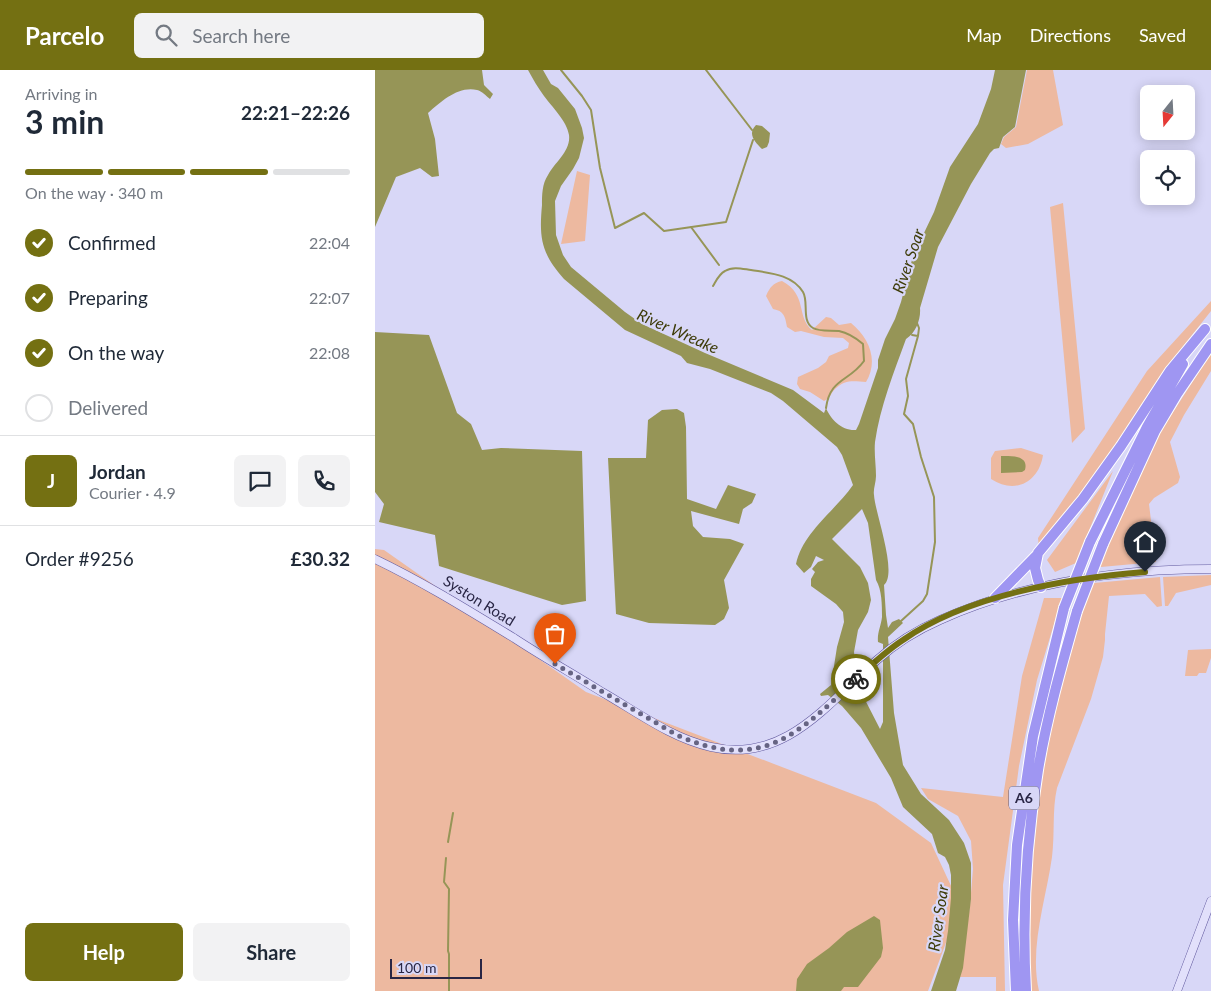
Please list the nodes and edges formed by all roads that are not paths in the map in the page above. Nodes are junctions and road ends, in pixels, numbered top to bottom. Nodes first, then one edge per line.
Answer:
1 (1208, 325) edge
2 (1211, 344) edge
3 (1039, 553) junction
4 (375, 559) edge
5 (1211, 569) edge
6 (1041, 587) junction
7 (995, 598) junction
8 (1211, 901) edge
9 (1015, 991) edge
10 (1025, 991) edge
11 (1177, 991) edge

1 - 3 highway
1 - 9 highway, A6, bridge
2 - 10 highway, A6, bridge
3 - 6 highway
3 - 7 highway
4 - 7 street, Syston Road
5 - 6 street, Syston Road
6 - 7 street, Syston Road
8 - 11 street

